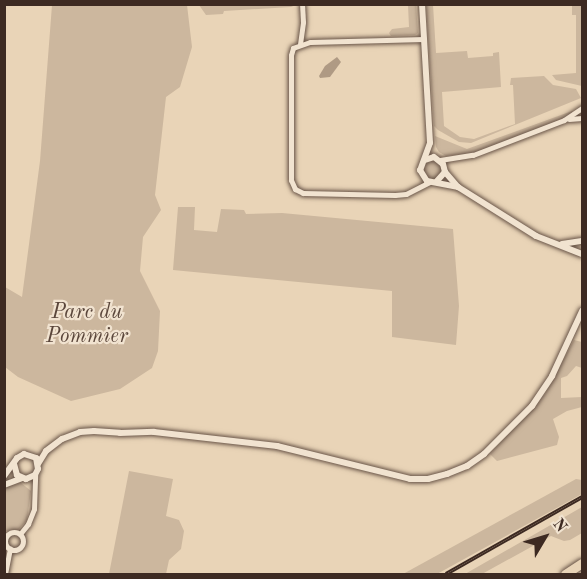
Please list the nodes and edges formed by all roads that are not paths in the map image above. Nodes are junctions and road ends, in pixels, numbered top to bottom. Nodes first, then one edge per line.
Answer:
1 (302, 4) edge
2 (422, 4) edge
3 (424, 39) junction
4 (300, 44) junction
5 (582, 102) edge
6 (582, 109) edge
7 (582, 118) edge
8 (564, 120) junction
9 (430, 143) junction
10 (456, 158) junction
11 (439, 159) junction
12 (424, 160) junction
13 (445, 170) junction
14 (421, 174) junction
15 (434, 181) junction
16 (458, 186) junction
17 (416, 188) junction
18 (582, 241) edge
19 (557, 244) junction
20 (582, 254) edge
21 (582, 311) edge
22 (46, 451) junction
23 (33, 456) junction
24 (38, 464) junction
25 (14, 465) junction
26 (34, 475) junction
27 (4, 476) edge
28 (24, 478) junction
29 (4, 485) edge
30 (33, 489) junction
31 (20, 534) junction
32 (10, 548) junction
33 (582, 563) edge
34 (5, 574) edge
35 (565, 574) edge

1 - 4 street
2 - 3 street
3 - 4 street
3 - 9 street
4 - 17 street
5 - 6 street
6 - 8 street
7 - 8 street
8 - 10 street
9 - 11 street
9 - 12 street
10 - 11 street
10 - 13 street
11 - 12 street
11 - 13 street
12 - 14 street
13 - 15 street
13 - 16 street
14 - 15 street
14 - 17 street
15 - 16 street
15 - 17 street
16 - 19 street
18 - 19 street
19 - 20 street
21 - 22 street
22 - 23 street
22 - 24 street
23 - 24 street
23 - 25 street
24 - 26 street
25 - 27 street
25 - 28 street
26 - 28 street
26 - 30 street
28 - 29 street
28 - 30 street
30 - 31 street
31 - 32 street
31 - 32 street
32 - 34 street
33 - 35 highway

